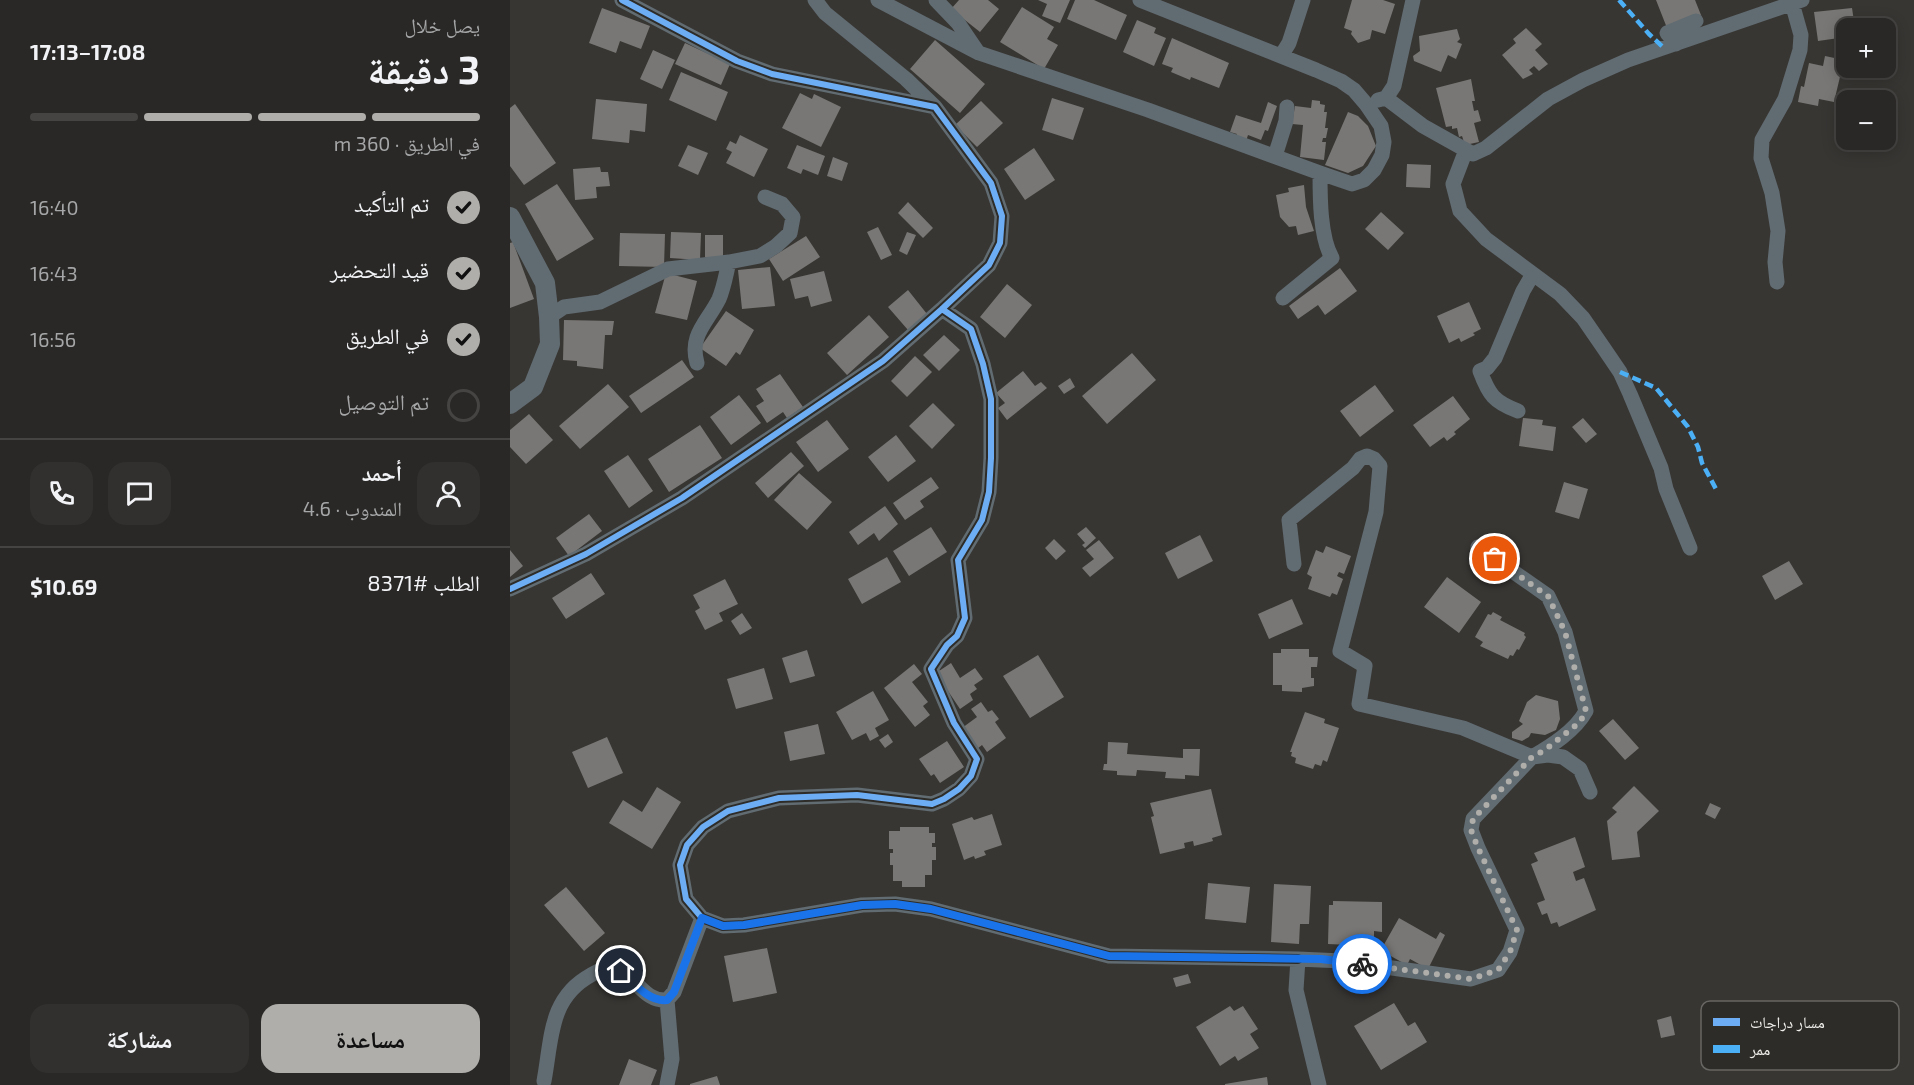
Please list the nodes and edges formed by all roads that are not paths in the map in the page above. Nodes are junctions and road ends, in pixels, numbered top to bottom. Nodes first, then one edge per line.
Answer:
1 (622, 0) edge
2 (815, 0) edge
3 (878, 0) edge
4 (936, 0) edge
5 (1140, 0) edge
6 (1303, 0) edge
7 (1413, 0) edge
8 (1797, 1) edge
9 (1696, 21) dead end
10 (1676, 44) junction
11 (979, 53) junction
12 (1281, 56) junction
13 (1386, 98) junction
14 (1366, 104) junction
15 (935, 107) junction
16 (1287, 107) dead end
17 (1466, 150) junction
18 (1275, 156) junction
19 (1320, 173) junction
20 (765, 197) dead end
21 (510, 217) edge
22 (729, 262) junction
23 (1533, 274) junction
24 (1777, 282) dead end
25 (1283, 298) dead end
26 (942, 309) junction
27 (549, 317) junction
28 (697, 363) dead end
29 (510, 404) edge
30 (1518, 411) dead end
31 (1478, 547) dead end
32 (1690, 548) dead end
33 (1294, 564) dead end
34 (510, 589) edge
35 (1532, 757) junction
36 (1590, 792) dead end
37 (702, 918) junction
38 (1298, 959) junction
39 (667, 1000) junction
40 (544, 1081) dead end
41 (667, 1085) edge
42 (1320, 1085) edge

1 - 15 street
2 - 15 street
3 - 11 street
4 - 11 street
5 - 12 street
6 - 12 street
7 - 13 street
8 - 10 street
8 - 24 street
9 - 10 street
10 - 17 street
11 - 18 street
12 - 14 street
13 - 14 street
13 - 17 street
14 - 19 street
15 - 26 street
16 - 18 street
17 - 23 street
18 - 19 street
19 - 25 street
20 - 22 street
21 - 27 street
22 - 27 street
22 - 28 street
23 - 30 street
23 - 32 street
26 - 34 street
26 - 37 street
27 - 29 street
31 - 35 street
33 - 35 street
35 - 36 street
35 - 38 street
37 - 38 street
37 - 39 street
38 - 42 street
39 - 40 street
39 - 41 street

